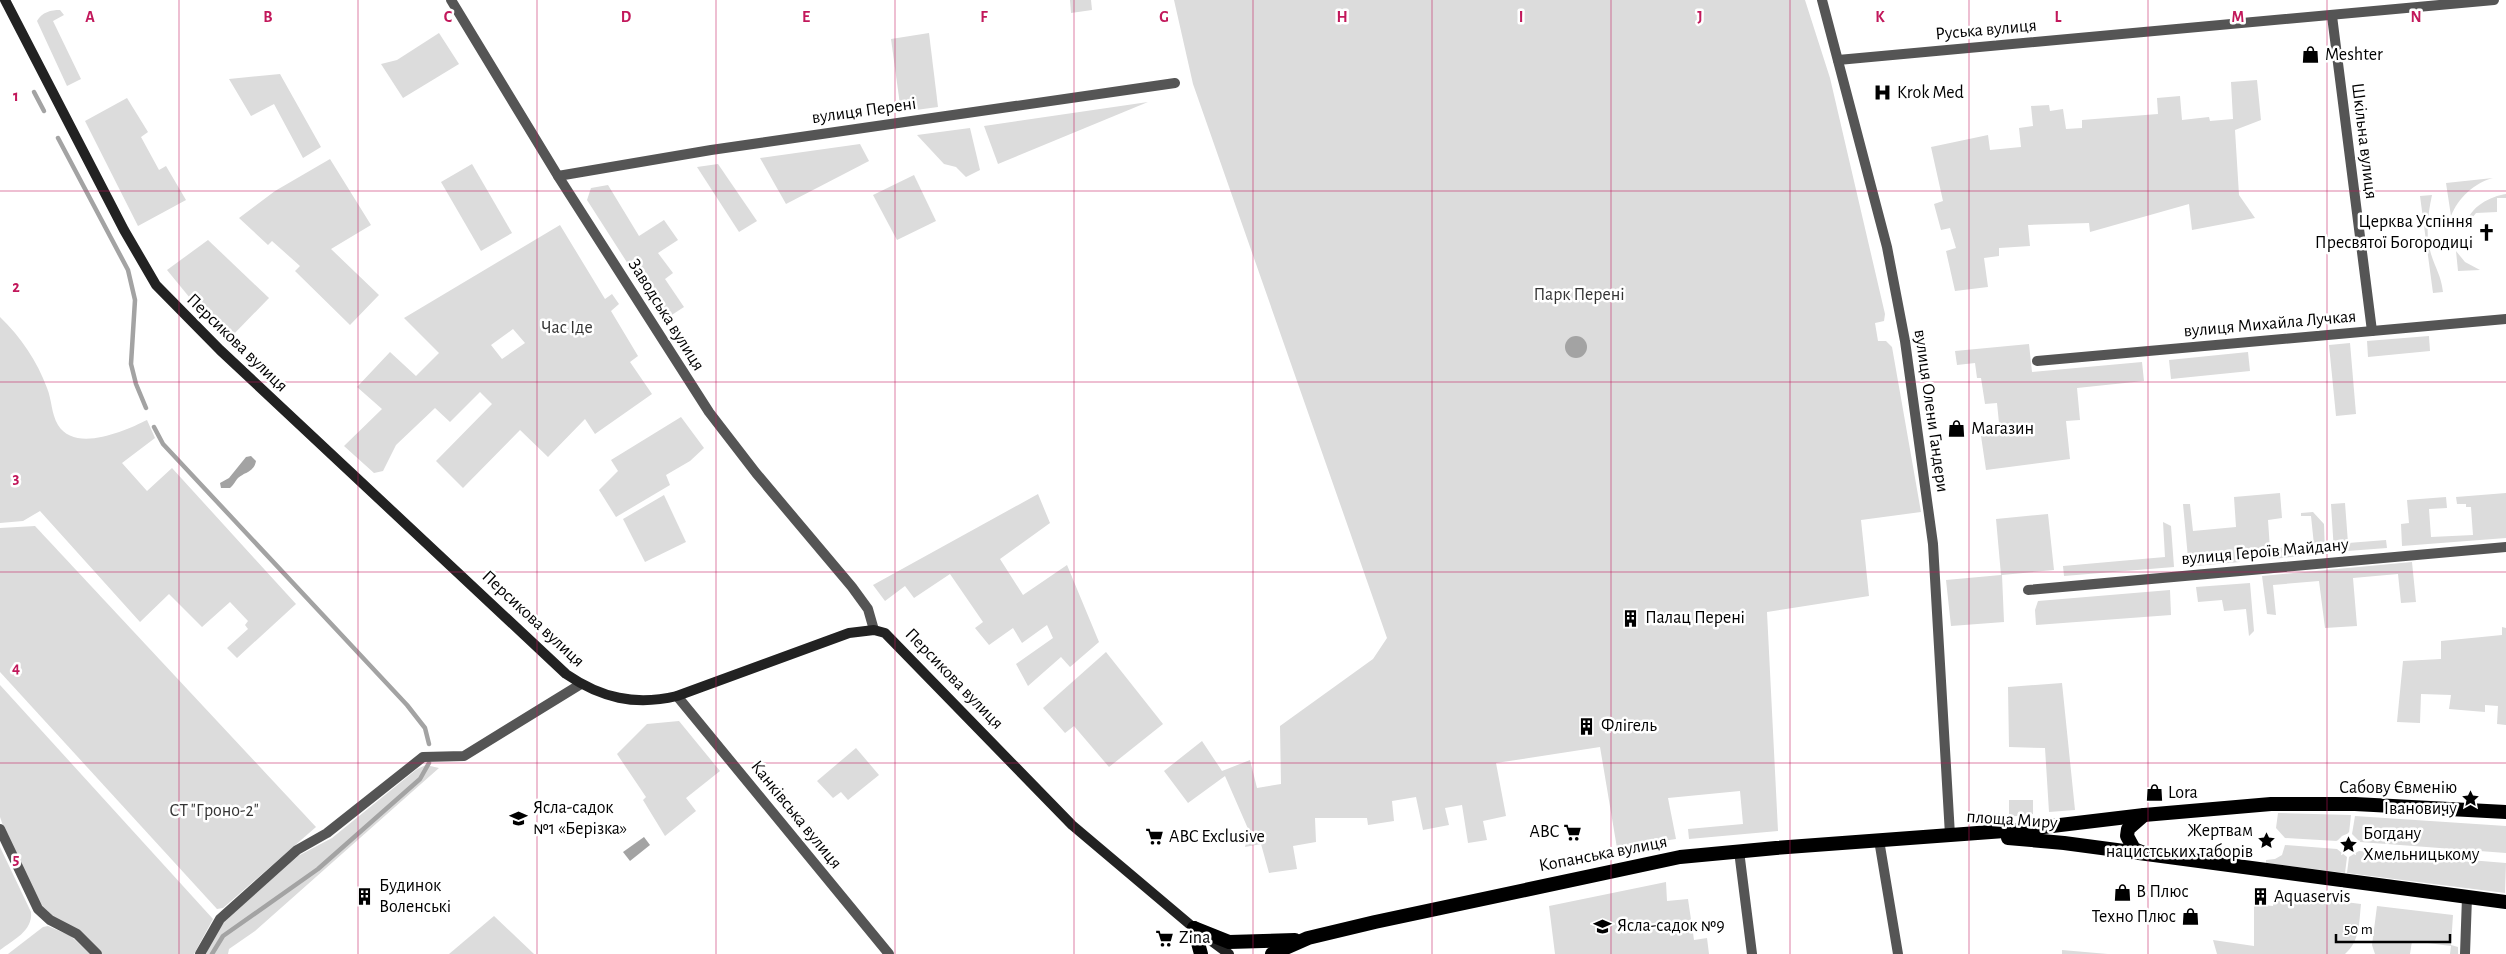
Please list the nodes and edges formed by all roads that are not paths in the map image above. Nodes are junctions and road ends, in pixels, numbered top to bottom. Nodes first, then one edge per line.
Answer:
1 (5, 0) edge
2 (451, 0) edge
3 (1822, 0) edge
4 (2494, 0) edge
5 (2332, 16) junction
6 (1838, 60) junction
7 (1175, 83) dead end
8 (558, 176) junction
9 (2506, 319) edge
10 (2372, 331) junction
11 (2037, 361) dead end
12 (2506, 547) edge
13 (2028, 590) dead end
14 (874, 630) junction
15 (581, 684) junction
16 (677, 696) junction
17 (2506, 812) edge
18 (2144, 815) junction
19 (0, 829) edge
20 (1950, 835) junction
21 (1879, 840) junction
22 (1740, 851) junction
23 (2150, 855) junction
24 (2467, 897) junction
25 (2506, 902) edge
26 (1194, 928) junction
27 (1308, 938) junction
28 (97, 954) edge
29 (200, 954) edge
30 (889, 954) edge
31 (1201, 954) edge
32 (1207, 954) edge
33 (1230, 954) edge
34 (1272, 954) edge
35 (1752, 954) edge
36 (1898, 954) edge
37 (2465, 954) edge

1 - 15 main road, Персикова вулиця
2 - 8 street, Заводська вулиця
3 - 6 street, вулиця Олени Гандери
4 - 5 street, Руська вулиця
5 - 6 street, Руська вулиця
5 - 10 street, Шкільна вулиця
6 - 20 street, вулиця Олени Гандери
7 - 8 street, вулиця Перені
8 - 14 street, Заводська вулиця
9 - 10 street, вулиця Михайла Лучкая
10 - 11 street, вулиця Михайла Лучкая
12 - 13 street, вулиця Героїв Майдану
14 - 16 main road, Персикова вулиця
14 - 26 main road, Персикова вулиця
15 - 16 main road, Персикова вулиця
15 - 29 street
16 - 30 street, Канківська вулиця
17 - 18 highway, площа Миру
18 - 20 highway, площа Миру
18 - 23 highway
19 - 28 street
20 - 21 highway, Копанська вулиця
20 - 23 highway, площа Миру
21 - 22 highway, Копанська вулиця
21 - 36 street
22 - 27 highway, Копанська вулиця
22 - 35 street
23 - 24 highway, площа Миру
24 - 25 highway, площа Миру
24 - 37 street
26 - 27 highway
26 - 31 highway
26 - 32 main road, Персикова вулиця
26 - 33 main road, Персикова вулиця
27 - 34 highway, Копанська вулиця

